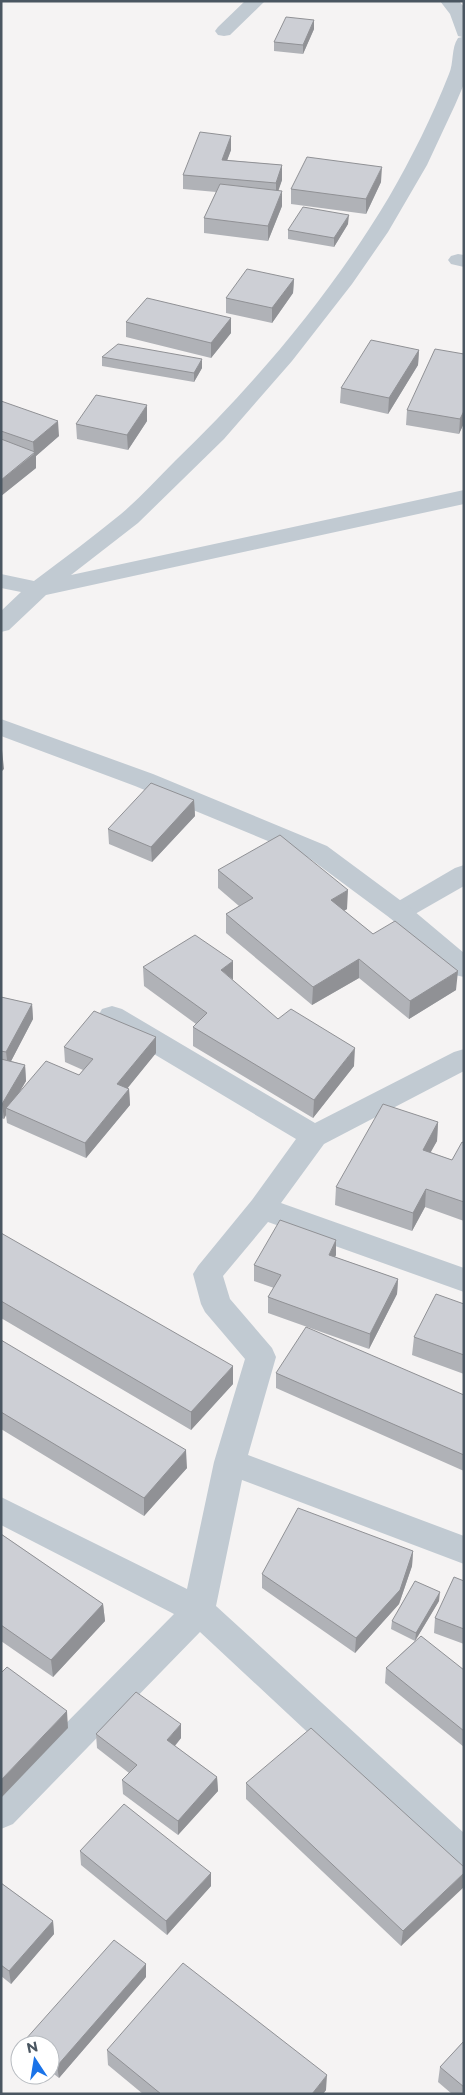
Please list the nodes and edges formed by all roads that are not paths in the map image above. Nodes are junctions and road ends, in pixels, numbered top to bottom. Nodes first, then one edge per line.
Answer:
1 (256, 1) edge
2 (450, 1) edge
3 (224, 31) dead end
4 (464, 32) edge
5 (464, 42) edge
6 (464, 497) edge
7 (1, 581) edge
8 (38, 588) junction
9 (1, 625) edge
10 (1, 728) edge
11 (464, 874) edge
12 (399, 912) junction
13 (464, 968) edge
14 (112, 1016) edge
15 (464, 1059) edge
16 (314, 1136) junction
17 (262, 1208) junction
18 (464, 1280) edge
19 (230, 1462) junction
20 (1, 1510) edge
21 (464, 1550) edge
22 (199, 1611) junction
23 (1, 1813) edge
24 (464, 1856) edge

1 - 3 street
2 - 4 street
5 - 8 street
6 - 8 street
7 - 8 street
8 - 9 street
10 - 12 street
11 - 12 street
12 - 13 street
14 - 16 street
15 - 16 street
16 - 17 street
17 - 18 street
17 - 19 street
19 - 21 street
19 - 22 street
20 - 22 street
22 - 23 street
22 - 24 street

